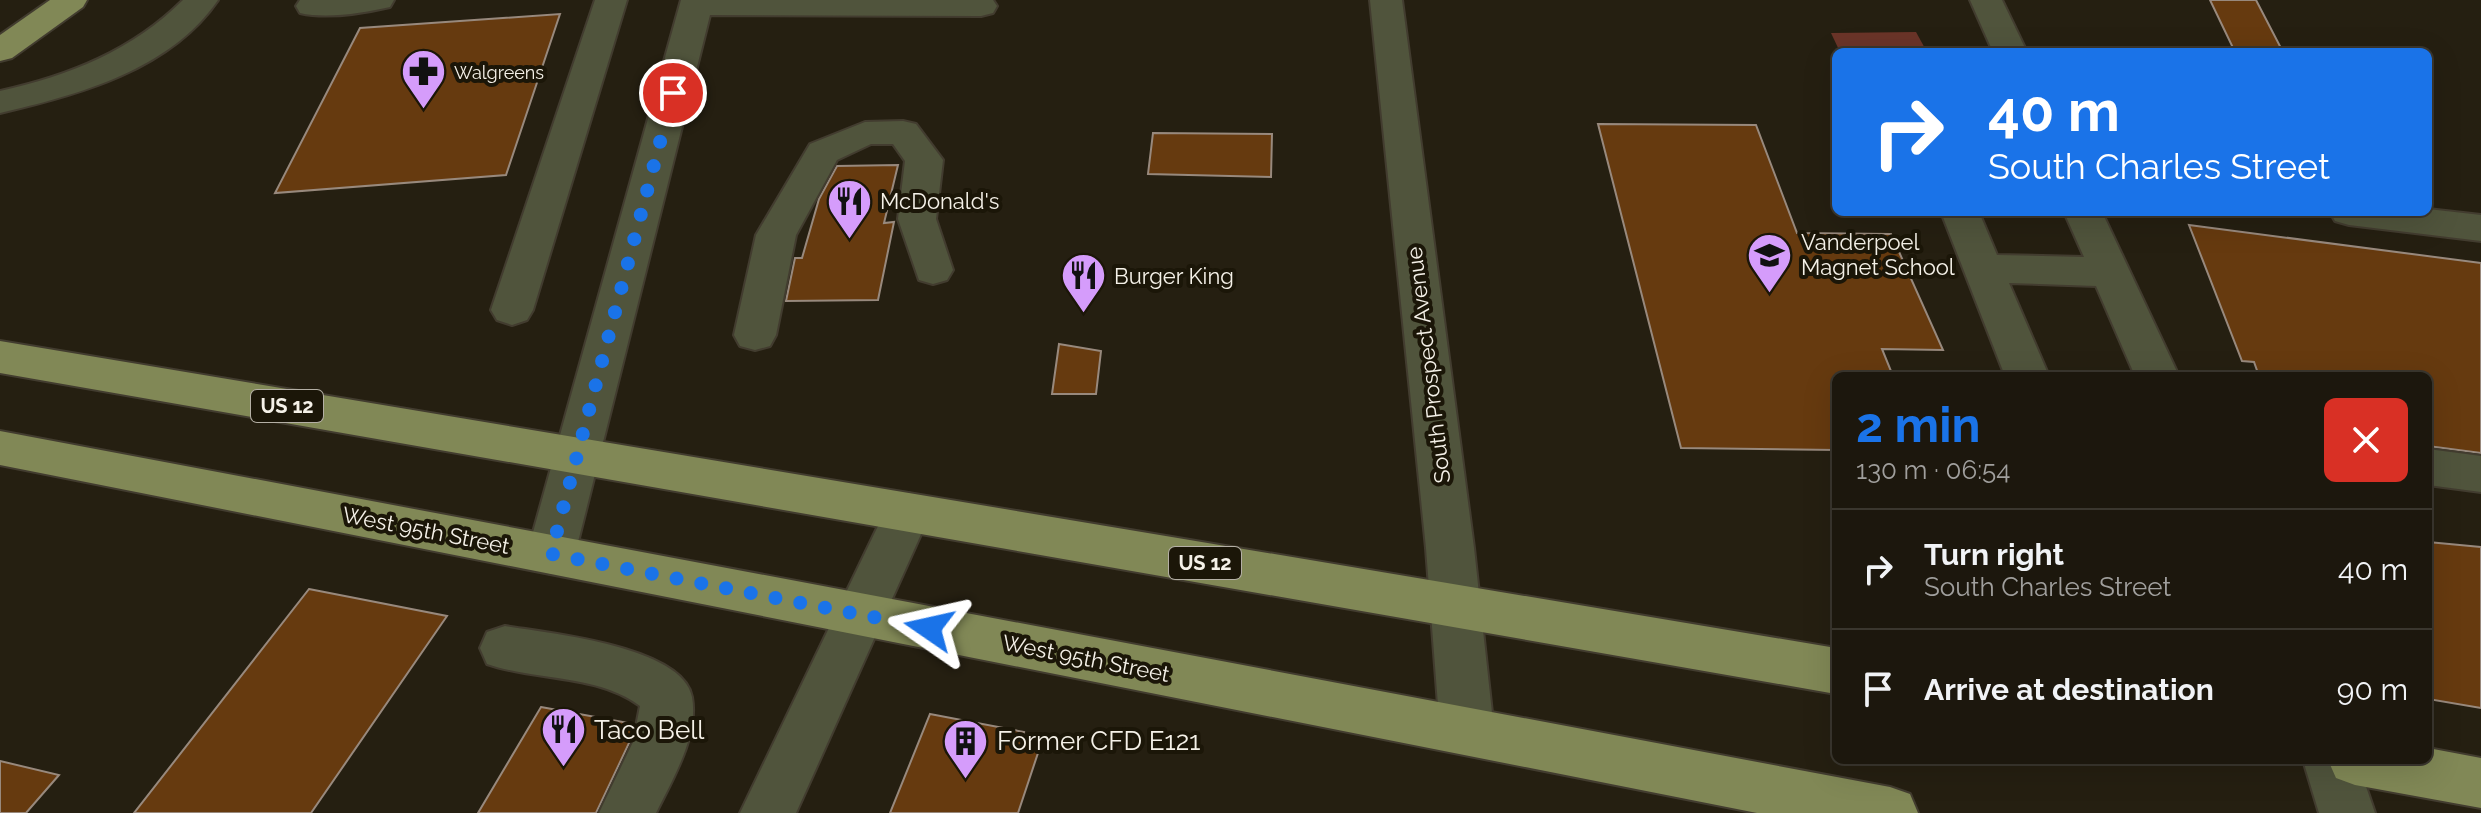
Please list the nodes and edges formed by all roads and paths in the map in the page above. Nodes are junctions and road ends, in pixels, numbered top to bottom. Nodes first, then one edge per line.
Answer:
1 (71, 0) edge
2 (202, 0) edge
3 (378, 0) edge
4 (1386, 0) edge
5 (1986, 0) edge
6 (696, 2) edge
7 (609, 5) edge
8 (312, 6) dead end
9 (981, 6) dead end
10 (2008, 48) edge
11 (0, 51) edge
12 (0, 102) edge
13 (1962, 216) edge
14 (2085, 216) edge
15 (2382, 216) edge
16 (2481, 228) edge
17 (1983, 269) junction
18 (933, 270) dead end
19 (2110, 272) junction
20 (512, 310) dead end
21 (755, 335) dead end
22 (0, 357) edge
23 (2025, 372) edge
24 (2155, 372) edge
25 (0, 448) edge
26 (575, 455) junction
27 (2432, 468) edge
28 (2481, 474) edge
29 (908, 512) junction
30 (551, 554) junction
31 (1455, 606) junction
32 (860, 614) junction
33 (505, 648) dead end
34 (1832, 670) edge
35 (1467, 731) junction
36 (2331, 764) edge
37 (2377, 764) edge
38 (2481, 783) edge
39 (627, 813) edge
40 (768, 813) edge
41 (1890, 813) edge
42 (2347, 813) edge

1 - 11 main road
2 - 12 street
3 - 8 street
4 - 31 street, South Prospect Avenue
5 - 10 street
6 - 9 street
6 - 26 street
7 - 20 street
13 - 17 street
14 - 19 street
15 - 16 street
17 - 19 street
17 - 23 street
18 - 21 street
19 - 24 street
22 - 26 main road, US 12
25 - 30 main road, West 95th Street
26 - 29 main road, US 12
26 - 30 street
27 - 28 street
29 - 31 main road, US 12
29 - 32 street
30 - 32 main road, West 95th Street
31 - 34 main road, US 12
31 - 35 street, South Prospect Avenue
32 - 35 main road, West 95th Street
32 - 40 street
33 - 39 street
35 - 41 main road, West 95th Street
36 - 42 street
37 - 38 main road

